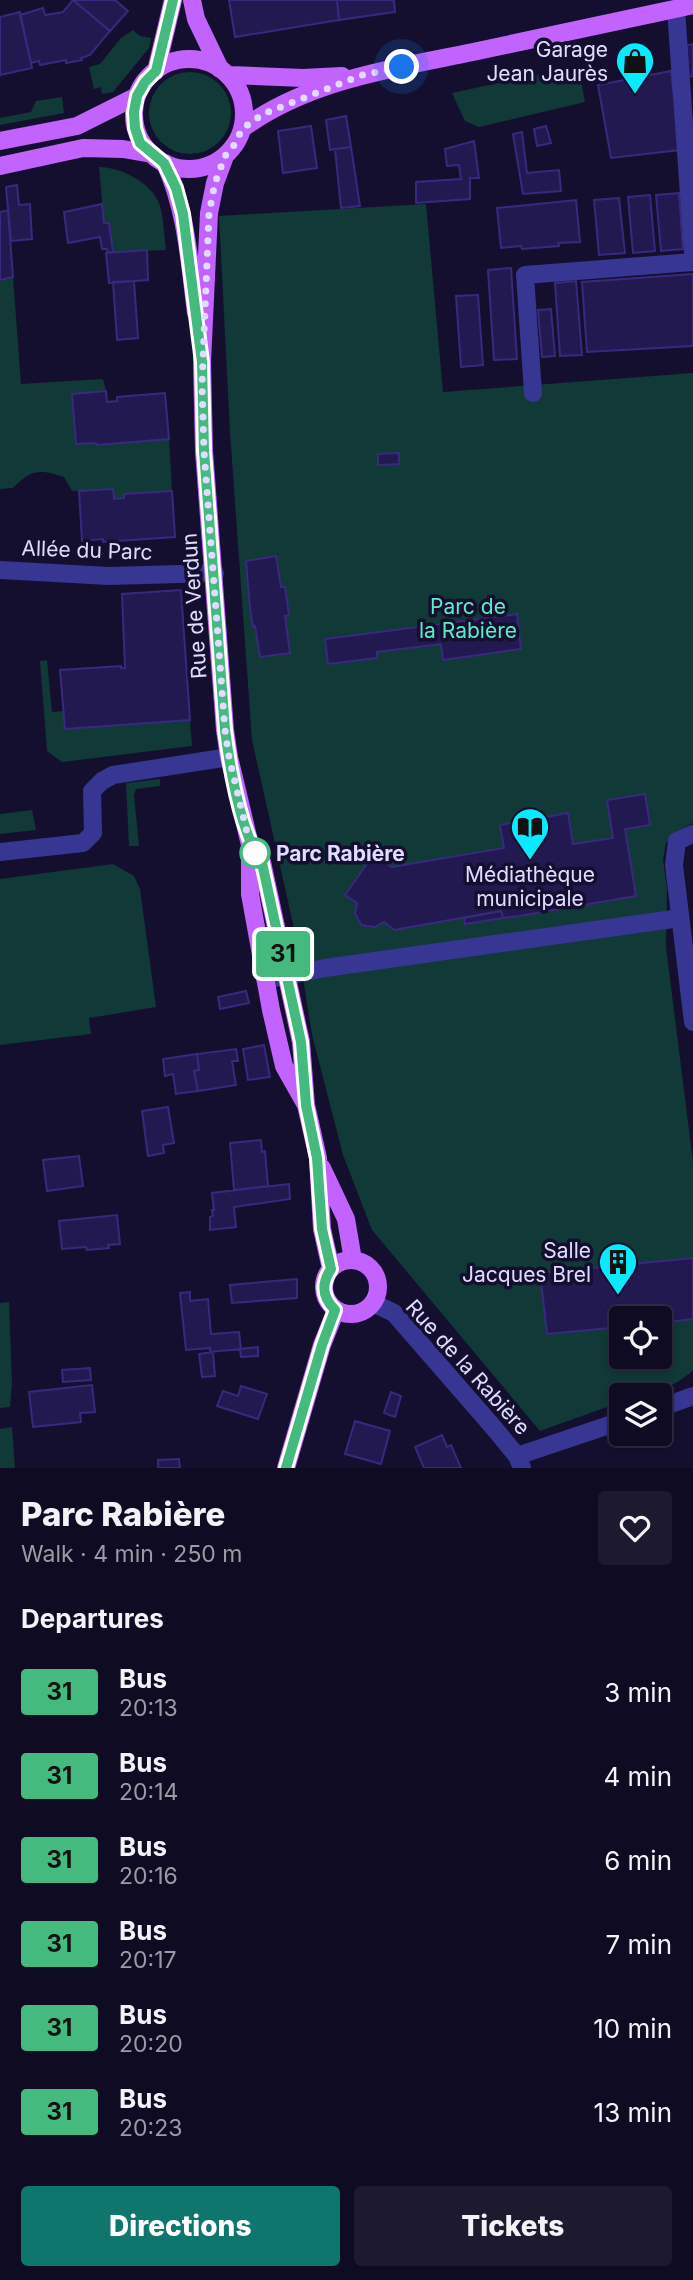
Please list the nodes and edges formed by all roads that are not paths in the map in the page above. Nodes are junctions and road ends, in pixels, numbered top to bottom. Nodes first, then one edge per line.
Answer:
1 (173, 0) edge
2 (192, 0) edge
3 (685, 7) edge
4 (156, 71) junction
5 (225, 72) junction
6 (362, 75) junction
7 (137, 96) junction
8 (242, 129) junction
9 (0, 141) edge
10 (225, 156) junction
11 (158, 159) junction
12 (0, 166) edge
13 (693, 252) edge
14 (693, 261) edge
15 (202, 362) junction
16 (533, 393) dead end
17 (0, 570) edge
18 (215, 573) junction
19 (229, 757) junction
20 (693, 834) edge
21 (250, 845) junction
22 (0, 852) edge
23 (680, 918) junction
24 (287, 977) junction
25 (265, 980) junction
26 (693, 1022) edge
27 (306, 1105) junction
28 (317, 1158) junction
29 (353, 1261) junction
30 (331, 1269) junction
31 (373, 1303) junction
32 (335, 1310) junction
33 (693, 1396) edge
34 (672, 1404) edge
35 (609, 1426) edge
36 (519, 1462) edge
37 (286, 1468) edge

1 - 4 main road
2 - 5 main road
3 - 6 main road
3 - 13 street
4 - 5 main road
4 - 7 main road
5 - 6 main road
5 - 8 main road
6 - 8 main road
7 - 9 main road
7 - 11 main road
8 - 10 main road
10 - 11 main road
10 - 15 main road, Rue de Verdun
11 - 12 main road
11 - 15 main road, Rue de Verdun
14 - 16 street
15 - 18 main road, Rue de Verdun
17 - 18 street, Allée du Parc
18 - 19 main road, Rue de Verdun
19 - 21 main road, Rue de Verdun
19 - 22 street
20 - 23 street
21 - 24 main road, Rue de Verdun
21 - 25 main road, Rue de Verdun
23 - 24 street
23 - 26 street
24 - 25 street
24 - 27 main road, Rue de Verdun
25 - 27 main road, Rue de Verdun
27 - 28 main road, Rue de Verdun
28 - 29 main road, Rue de Verdun
28 - 30 main road, Rue de Verdun
29 - 30 main road
29 - 31 main road
30 - 32 main road
31 - 32 main road
31 - 36 street, Rue de la Rabière
32 - 37 main road
33 - 34 street
35 - 36 street

